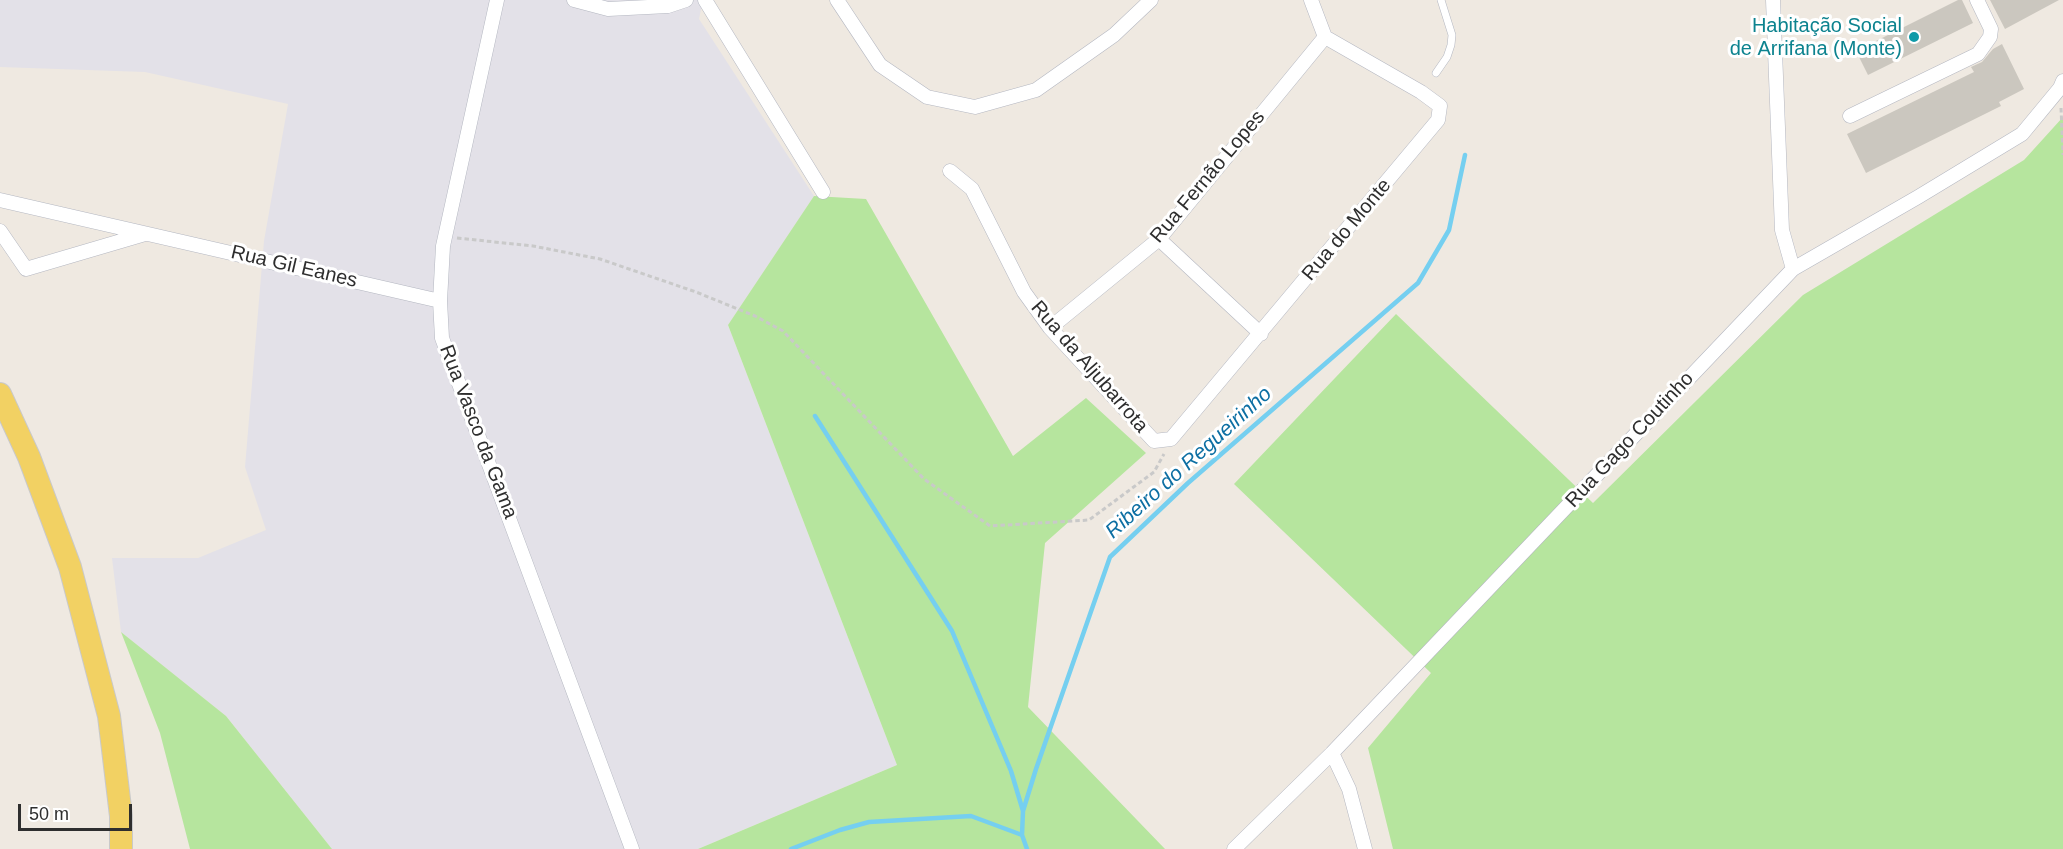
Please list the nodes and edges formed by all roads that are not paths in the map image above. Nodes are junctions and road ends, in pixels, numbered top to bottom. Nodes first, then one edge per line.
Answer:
1 (497, 0) edge
2 (574, 0) edge
3 (686, 0) edge
4 (705, 0) edge
5 (837, 0) edge
6 (1151, 0) edge
7 (1311, 0) edge
8 (1441, 0) edge
9 (1773, 0) edge
10 (1977, 0) edge
11 (1325, 37) junction
12 (1436, 72) dead end
13 (2061, 85) edge
14 (1850, 116) dead end
15 (950, 171) dead end
16 (823, 192) dead end
17 (0, 200) edge
18 (0, 231) edge
19 (147, 233) junction
20 (1159, 239) junction
21 (1793, 269) junction
22 (440, 301) junction
23 (1050, 328) junction
24 (1261, 334) junction
25 (0, 394) edge
26 (0, 417) edge
27 (1172, 439) joint
28 (1332, 753) junction
29 (106, 849) edge
30 (121, 849) edge
31 (632, 849) edge
32 (1234, 849) edge
33 (1365, 849) edge

1 - 22 street, Rua Vasco da Gama
2 - 3 street
4 - 16 street
5 - 6 street
7 - 11 street
8 - 12 lane
9 - 21 street
10 - 14 street
11 - 20 street, Rua Fernão Lopes
11 - 24 street, Rua do Monte
13 - 21 street, Rua Gago Coutinho
15 - 23 street, Rua da Aljubarrota
17 - 19 street, Rua Gil Eanes
18 - 19 street, Rua Gil Eanes
19 - 22 street, Rua Gil Eanes
20 - 23 street, Rua Fernão Lopes
20 - 24 street
21 - 28 street, Rua Gago Coutinho
22 - 31 street, Rua Vasco da Gama
23 - 27 street, Rua da Aljubarrota
24 - 27 street, Rua do Monte
25 - 30 main road
26 - 29 main road
28 - 32 street, Rua Gago Coutinho
28 - 33 street

